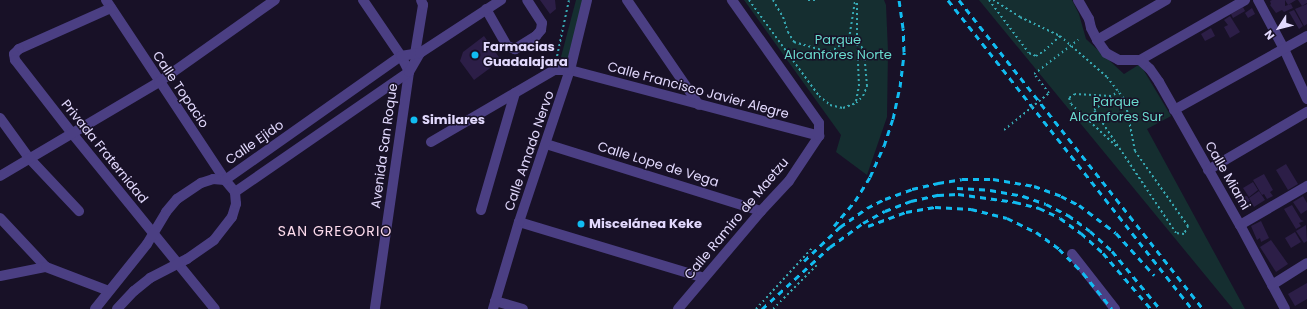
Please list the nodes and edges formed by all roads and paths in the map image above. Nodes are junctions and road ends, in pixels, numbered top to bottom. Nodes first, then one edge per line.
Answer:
1 (275, 0) edge
2 (363, 0) edge
3 (421, 0) edge
4 (500, 0) edge
5 (527, 0) edge
6 (569, 0) edge
7 (587, 0) edge
8 (627, 0) edge
9 (732, 0) edge
10 (749, 0) edge
11 (773, 0) edge
12 (808, 0) edge
13 (815, 0) edge
14 (856, 0) edge
15 (989, 0) edge
16 (993, 0) edge
17 (1078, 0) edge
18 (1166, 0) edge
19 (1245, 0) edge
20 (1258, 0) edge
21 (108, 4) edge
22 (486, 9) junction
23 (857, 36) junction
24 (1060, 36) junction
25 (1307, 36) edge
26 (1078, 40) dead end
27 (1097, 40) junction
28 (1284, 48) junction
29 (418, 54) junction
30 (401, 56) junction
31 (1140, 60) junction
32 (554, 70) junction
33 (570, 70) junction
34 (409, 72) junction
35 (159, 82) junction
36 (1118, 91) junction
37 (515, 93) junction
38 (1111, 96) junction
39 (1307, 99) edge
40 (856, 103) junction
41 (699, 105) junction
42 (1174, 110) junction
43 (1307, 112) edge
44 (0, 118) edge
45 (1004, 130) dead end
46 (71, 132) junction
47 (819, 136) junction
48 (431, 142) dead end
49 (546, 144) junction
50 (1119, 149) junction
51 (29, 158) junction
52 (1208, 170) junction
53 (0, 176) edge
54 (225, 180) junction
55 (1307, 186) edge
56 (236, 192) junction
57 (481, 210) dead end
58 (761, 210) junction
59 (79, 211) dead end
60 (0, 218) edge
61 (519, 222) junction
62 (1240, 225) junction
63 (154, 233) junction
64 (812, 248) dead end
65 (1072, 254) dead end
66 (1307, 263) edge
67 (178, 264) junction
68 (817, 265) dead end
69 (46, 267) junction
70 (0, 276) edge
71 (704, 278) junction
72 (1272, 285) junction
73 (109, 291) junction
74 (494, 305) edge
75 (95, 309) edge
76 (117, 309) edge
77 (216, 309) edge
78 (375, 309) edge
79 (523, 309) edge
80 (678, 309) edge
81 (756, 309) edge
82 (773, 309) edge
83 (1116, 309) edge
84 (1285, 309) edge

1 - 35 street
2 - 30 street, Avenida San Roque
3 - 29 street
4 - 22 street, Calle Ejido
5 - 22 street
6 - 32 path
7 - 33 street, Calle Amado Nervo
8 - 41 street
9 - 47 street
10 - 40 path
11 - 14 path
12 - 13 path
14 - 23 path
15 - 24 path
16 - 24 path
17 - 27 street
18 - 27 street
19 - 31 street
20 - 28 street
21 - 35 street, Calle Topacio
21 - 46 street, Privada Fraternidad
22 - 29 street, Calle Ejido
23 - 40 path
23 - 40 path
24 - 36 path
25 - 28 street
26 - 45 path, bridge
27 - 31 street
28 - 39 street
28 - 42 street
29 - 30 street, Calle Ejido
29 - 34 street, Calle Ejido
30 - 34 street, Avenida San Roque
30 - 54 street, Calle Ejido
31 - 42 street, Calle Miami
32 - 33 street, Calle Francisco Javier Alegre
32 - 37 street
33 - 41 street, Calle Francisco Javier Alegre
33 - 49 street, Calle Amado Nervo
34 - 56 street, Calle Ejido
34 - 78 street, Avenida San Roque
35 - 46 street
35 - 54 street, Calle Topacio
36 - 38 path
36 - 50 path
37 - 48 street
37 - 57 street
38 - 50 path
38 - 50 path
41 - 47 street, Calle Francisco Javier Alegre
42 - 52 street, Calle Miami
43 - 52 street
44 - 51 street
46 - 51 street
46 - 63 street, Privada Fraternidad
47 - 58 street, Calle Ramiro de Maetzu
49 - 58 street, Calle Lope de Vega
49 - 61 street, Calle Amado Nervo
51 - 53 street
51 - 59 street
52 - 62 street, Calle Miami
54 - 56 street, Calle Topacio
54 - 63 street, Calle Ejido
55 - 62 street
56 - 67 street
58 - 71 street, Calle Ramiro de Maetzu
60 - 69 street
61 - 71 street
61 - 74 street, Calle Amado Nervo
62 - 72 street, Calle Miami
63 - 67 street, Privada Fraternidad
63 - 73 street, Calle Ejido
64 - 81 path
65 - 83 street
66 - 72 street
67 - 76 street
67 - 77 street, Privada Fraternidad
68 - 82 path
69 - 70 street
69 - 73 street
71 - 80 street, Calle Ramiro de Maetzu
72 - 84 street, Calle Miami
73 - 75 street, Calle Ejido
74 - 79 street

